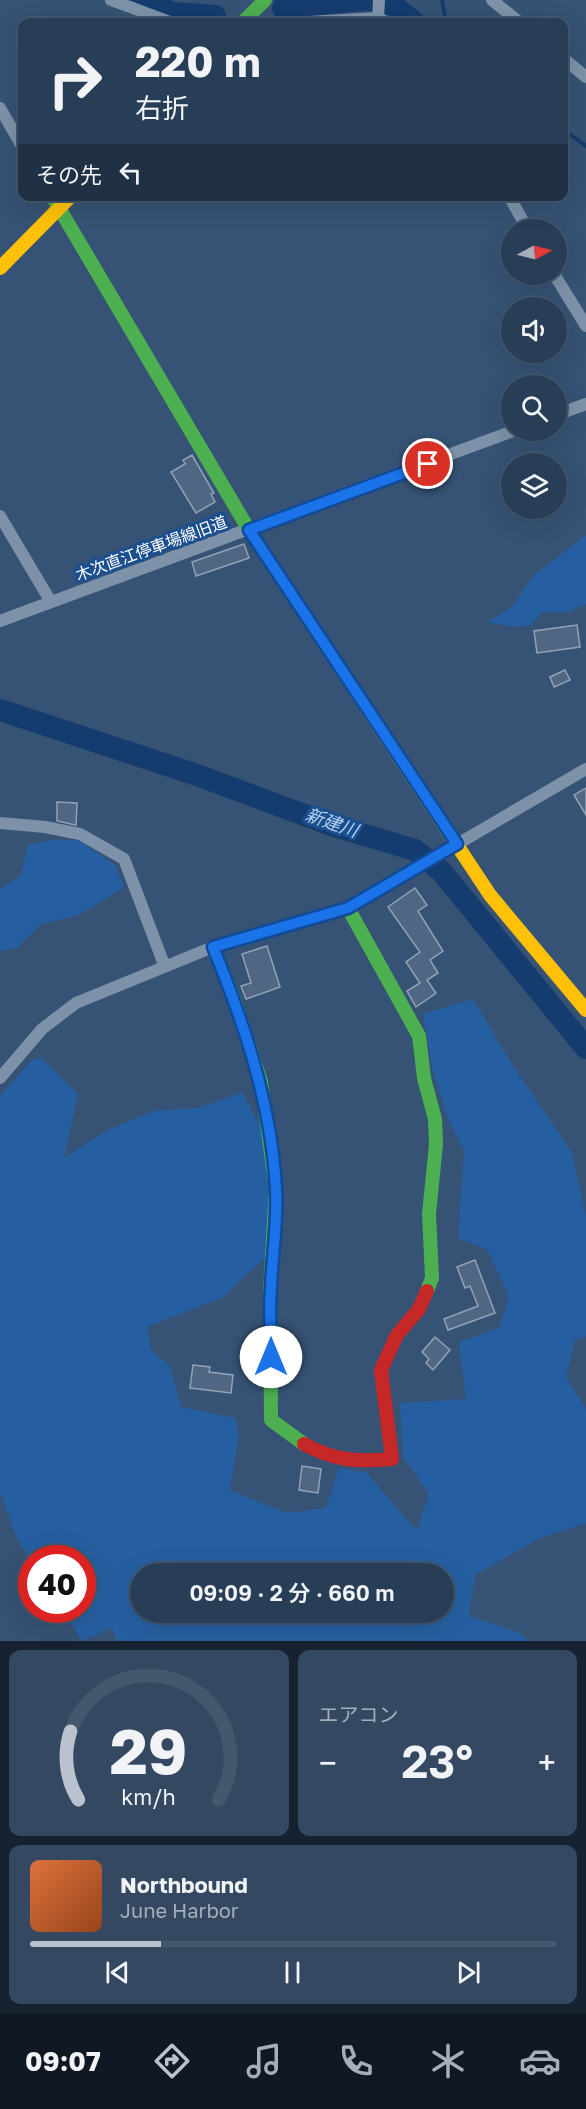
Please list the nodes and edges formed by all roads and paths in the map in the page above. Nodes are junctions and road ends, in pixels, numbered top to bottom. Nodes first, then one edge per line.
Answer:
1 (111, 0) edge
2 (265, 0) edge
3 (379, 0) edge
4 (492, 0) edge
5 (159, 18) edge
6 (247, 18) edge
7 (382, 18) edge
8 (514, 18) edge
9 (568, 62) edge
10 (586, 77) edge
11 (0, 108) edge
12 (18, 139) edge
13 (512, 201) edge
14 (56, 202) edge
15 (522, 219) edge
16 (0, 268) edge
17 (561, 285) edge
18 (586, 326) edge
19 (586, 404) edge
20 (567, 411) edge
21 (501, 436) edge
22 (0, 516) edge
23 (249, 530) junction
24 (51, 602) junction
25 (0, 621) edge
26 (586, 769) edge
27 (0, 822) edge
28 (452, 848) junction
29 (348, 908) junction
30 (213, 947) junction
31 (165, 967) junction
32 (586, 1010) edge
33 (0, 1078) edge

1 - 5 street
2 - 6 street
3 - 7 street
4 - 8 street
9 - 10 street
11 - 12 street
13 - 15 street
14 - 16 street
14 - 23 street
17 - 18 street
19 - 20 street
21 - 23 street, 木次直江停車場線旧道
22 - 24 street
23 - 24 street, 木次直江停車場線旧道
23 - 28 street
24 - 25 street, 木次直江停車場線旧道
26 - 28 street
27 - 31 street
28 - 29 street
28 - 32 street
29 - 30 street
29 - 30 street
30 - 31 street
31 - 33 street

